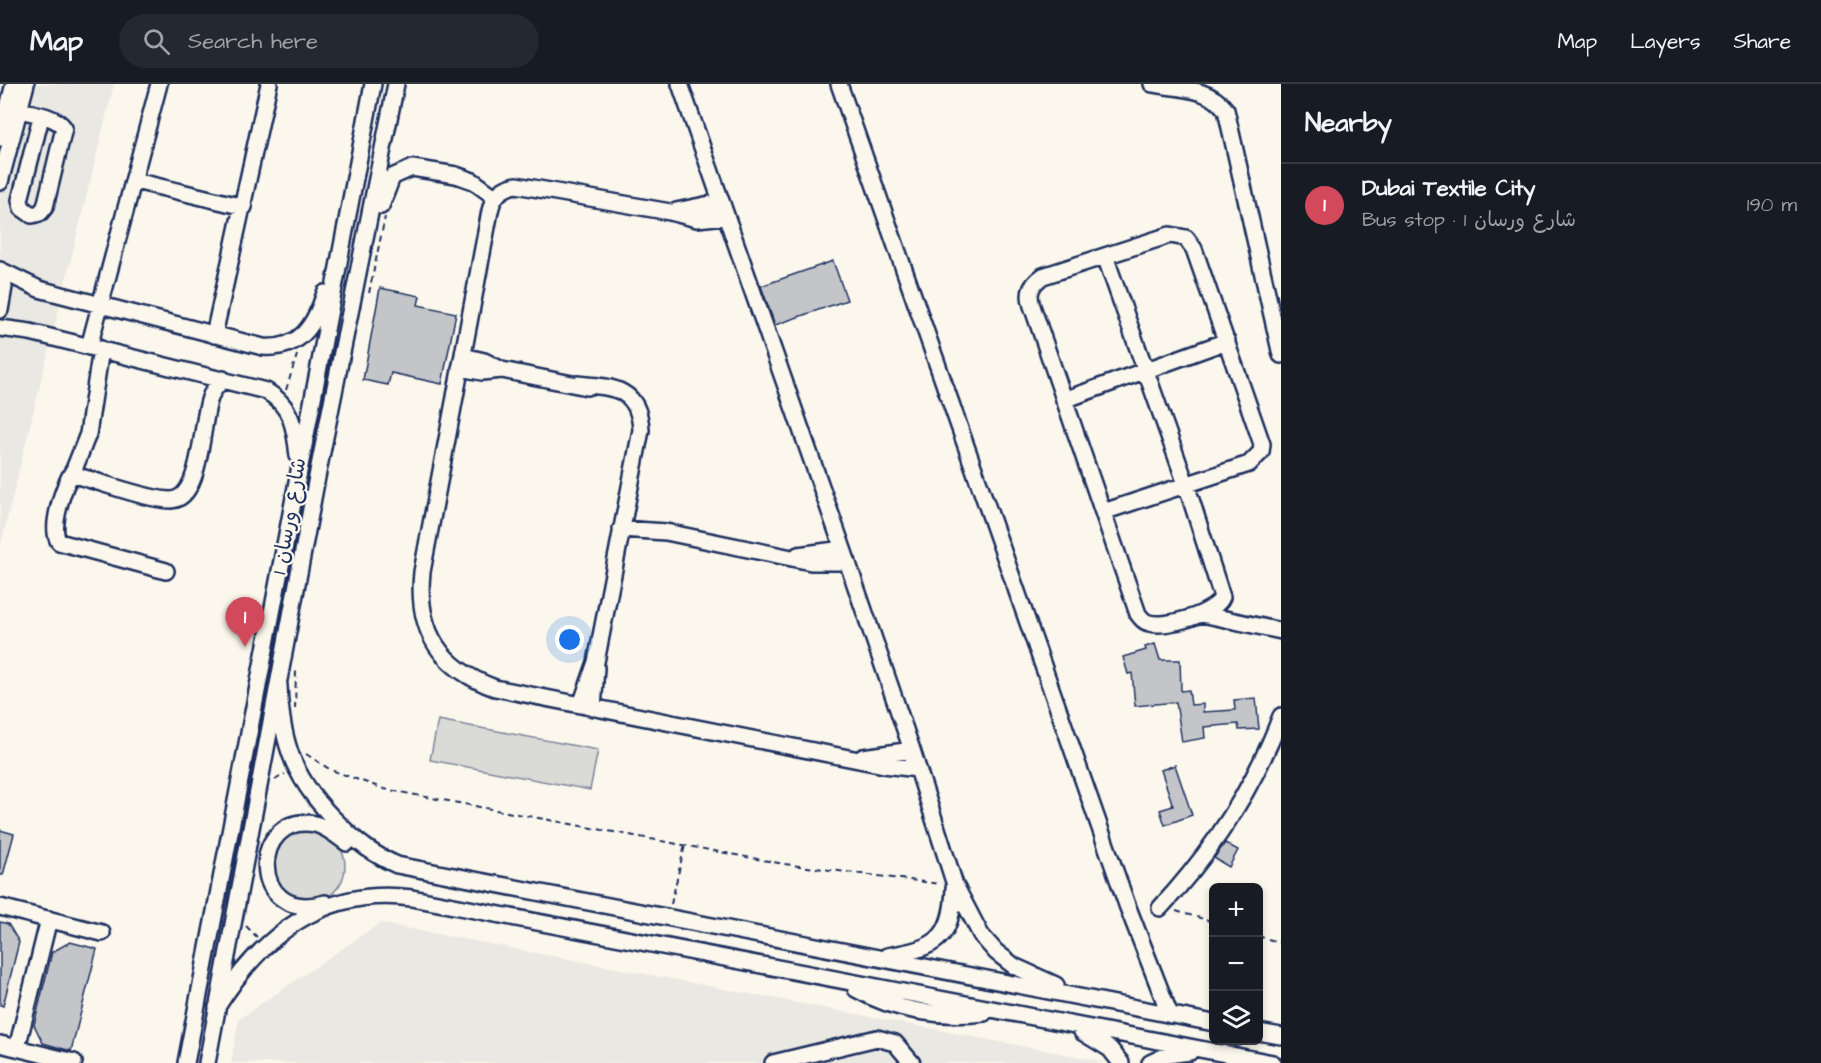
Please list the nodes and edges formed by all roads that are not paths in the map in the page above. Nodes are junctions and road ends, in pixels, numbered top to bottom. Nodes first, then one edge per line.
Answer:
1 (14, 84) edge
2 (26, 84) edge
3 (159, 84) edge
4 (269, 84) edge
5 (373, 84) edge
6 (396, 84) edge
7 (680, 84) edge
8 (839, 84) edge
9 (1152, 84) edge
10 (13, 110) junction
11 (41, 117) junction
12 (0, 138) edge
13 (135, 180) junction
14 (0, 182) edge
15 (495, 197) junction
16 (244, 207) junction
17 (723, 209) junction
18 (341, 245) junction
19 (363, 247) junction
20 (1105, 256) junction
21 (0, 270) edge
22 (0, 274) edge
23 (98, 304) junction
24 (0, 310) edge
25 (0, 328) edge
26 (214, 335) junction
27 (1227, 341) junction
28 (95, 348) junction
29 (1281, 355) edge
30 (462, 362) junction
31 (1145, 370) junction
32 (223, 379) junction
33 (1064, 400) junction
34 (73, 471) junction
35 (300, 474) junction
36 (1186, 484) junction
37 (1103, 512) junction
38 (622, 523) junction
39 (845, 555) junction
40 (166, 571) dead end
41 (1222, 597) junction
42 (1202, 614) junction
43 (1226, 619) junction
44 (1281, 631) edge
45 (279, 685) junction
46 (587, 707) junction
47 (1281, 716) edge
48 (912, 750) junction
49 (851, 758) junction
50 (918, 769) junction
51 (374, 855) junction
52 (955, 885) junction
53 (369, 896) junction
54 (0, 907) edge
55 (1160, 908) dead end
56 (49, 919) junction
57 (102, 933) dead end
58 (878, 958) junction
59 (1093, 1000) junction
60 (217, 1007) junction
61 (1170, 1015) junction
62 (1209, 1022) edge
63 (1066, 1024) junction
64 (1263, 1033) edge
65 (1281, 1036) edge
66 (0, 1044) edge
67 (17, 1048) junction
68 (1202, 1050) junction
69 (818, 1057) edge
70 (74, 1062) edge
71 (186, 1063) edge
72 (207, 1063) edge
73 (774, 1063) edge
74 (912, 1063) edge
75 (1121, 1063) edge
76 (1150, 1063) edge
77 (1274, 1063) edge

1 - 10 street
2 - 10 street
3 - 13 street
4 - 16 street
5 - 18 street, شارع ورسان 1
6 - 19 street, شارع ورسان 1
7 - 17 street
8 - 61 street
9 - 29 street
10 - 11 street
10 - 12 street
10 - 14 street
11 - 11 street
13 - 16 street
13 - 23 street
15 - 17 street
15 - 19 street
15 - 30 street
16 - 26 street
17 - 39 street
18 - 26 street
18 - 35 street, شارع ورسان 1
19 - 45 street, شارع ورسان 1
20 - 27 street
20 - 31 street
20 - 33 street
21 - 23 street
22 - 24 street
23 - 26 street
23 - 28 street
25 - 28 street
27 - 31 street
27 - 36 street
28 - 32 street
28 - 34 street
30 - 38 street
30 - 46 street
31 - 33 street
31 - 36 street
32 - 34 street
32 - 35 street
33 - 37 street
34 - 40 street
35 - 71 street, شارع ورسان 1
36 - 37 street
36 - 41 street
37 - 42 street
38 - 39 street
38 - 46 street
39 - 48 street
41 - 42 street
41 - 43 street
42 - 43 street
43 - 44 street
45 - 51 street
45 - 60 street, شارع ورسان 1
46 - 49 street
47 - 55 street
48 - 49 street
48 - 50 street
49 - 50 street
50 - 52 street
51 - 53 street
51 - 58 street
52 - 58 street
52 - 59 street
53 - 60 street
53 - 63 street
54 - 56 street
56 - 57 street
56 - 67 street
58 - 59 street
59 - 61 street
60 - 72 street, شارع ورسان 1
61 - 62 street
63 - 68 street
63 - 75 street
64 - 65 street
66 - 67 street
67 - 70 street
68 - 76 street
68 - 77 street
69 - 73 street
69 - 74 street

